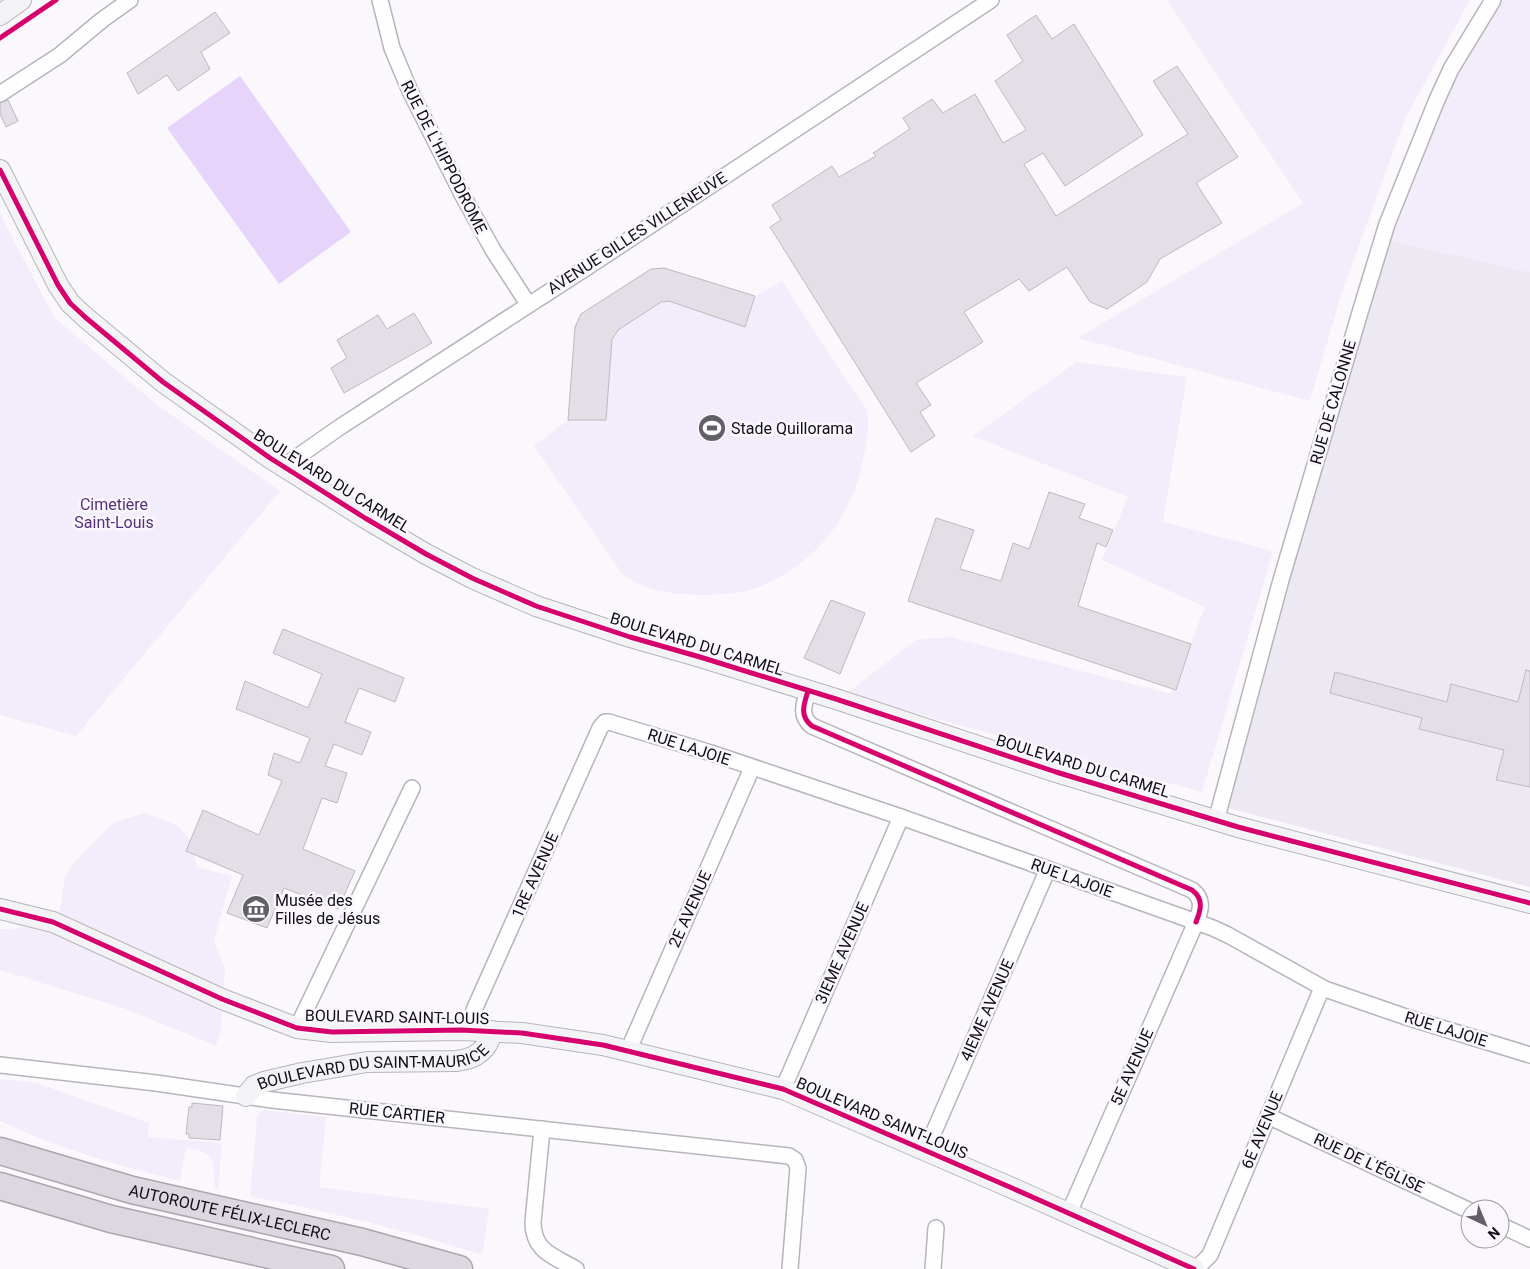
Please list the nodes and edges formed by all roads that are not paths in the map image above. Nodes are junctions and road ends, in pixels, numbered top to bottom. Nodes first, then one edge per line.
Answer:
1 (21, 0) edge
2 (130, 0) edge
3 (380, 0) edge
4 (991, 0) edge
5 (1493, 0) edge
6 (0, 15) edge
7 (0, 94) edge
8 (0, 170) edge
9 (528, 304) junction
10 (283, 467) junction
11 (808, 691) junction
12 (605, 722) joint
13 (752, 768) junction
14 (412, 788) dead end
15 (901, 817) junction
16 (1216, 821) junction
17 (1048, 869) junction
18 (1530, 904) edge
19 (0, 909) edge
20 (1196, 922) junction
21 (1322, 988) junction
22 (297, 1028) junction
23 (470, 1030) junction
24 (492, 1031) junction
25 (628, 1051) junction
26 (1530, 1055) edge
27 (0, 1065) edge
28 (783, 1090) junction
29 (246, 1096) junction
30 (1268, 1116) junction
31 (542, 1129) junction
32 (0, 1150) edge
33 (926, 1150) junction
34 (0, 1186) edge
35 (1460, 1206) edge
36 (1069, 1213) junction
37 (936, 1228) dead end
38 (1510, 1230) edge
39 (1530, 1239) edge
40 (331, 1269) edge
41 (459, 1269) edge
42 (576, 1269) edge
43 (790, 1269) edge
44 (933, 1269) edge
45 (1195, 1269) edge

1 - 6 street
2 - 7 street
3 - 9 street, RUE DE L'HIPPODROME
4 - 9 street, AVENUE GILLES VILLENEUVE
5 - 16 street, RUE DE CALONNE
8 - 10 street, BOULEVARD DU CARMEL
9 - 10 street, AVENUE GILLES VILLENEUVE
10 - 11 street, BOULEVARD DU CARMEL
11 - 16 street, BOULEVARD DU CARMEL
11 - 20 street, 5E AVENUE
12 - 13 street, RUE LAJOIE
12 - 23 street, 1RE AVENUE
13 - 15 street, RUE LAJOIE
13 - 25 street, 2E AVENUE
14 - 22 street
15 - 17 street, RUE LAJOIE
15 - 28 street, 3IEME AVENUE
16 - 18 street, BOULEVARD DU CARMEL
17 - 20 street, RUE LAJOIE
17 - 33 street, 4IEME AVENUE
19 - 22 street, BOULEVARD SAINT-LOUIS
20 - 21 street, RUE LAJOIE
20 - 36 street, 5E AVENUE
21 - 26 street, RUE LAJOIE
21 - 30 street, 6E AVENUE
22 - 23 street, BOULEVARD SAINT-LOUIS
23 - 24 street, BOULEVARD SAINT-LOUIS
24 - 25 street, BOULEVARD SAINT-LOUIS
24 - 29 street, BOULEVARD DU SAINT-MAURICE
25 - 28 street, BOULEVARD SAINT-LOUIS
27 - 29 street, RUE CARTIER
28 - 33 street, BOULEVARD SAINT-LOUIS
29 - 31 street, RUE CARTIER
30 - 35 street, RUE DE L'ÉGLISE
30 - 45 street, 6E AVENUE
31 - 42 street
31 - 43 street, RUE CARTIER
32 - 41 highway, AUTOROUTE FÉLIX-LECLERC
33 - 36 street, BOULEVARD SAINT-LOUIS
34 - 40 highway, AUTOROUTE FÉLIX-LECLERC
36 - 45 street, BOULEVARD SAINT-LOUIS
37 - 44 street
38 - 39 street

